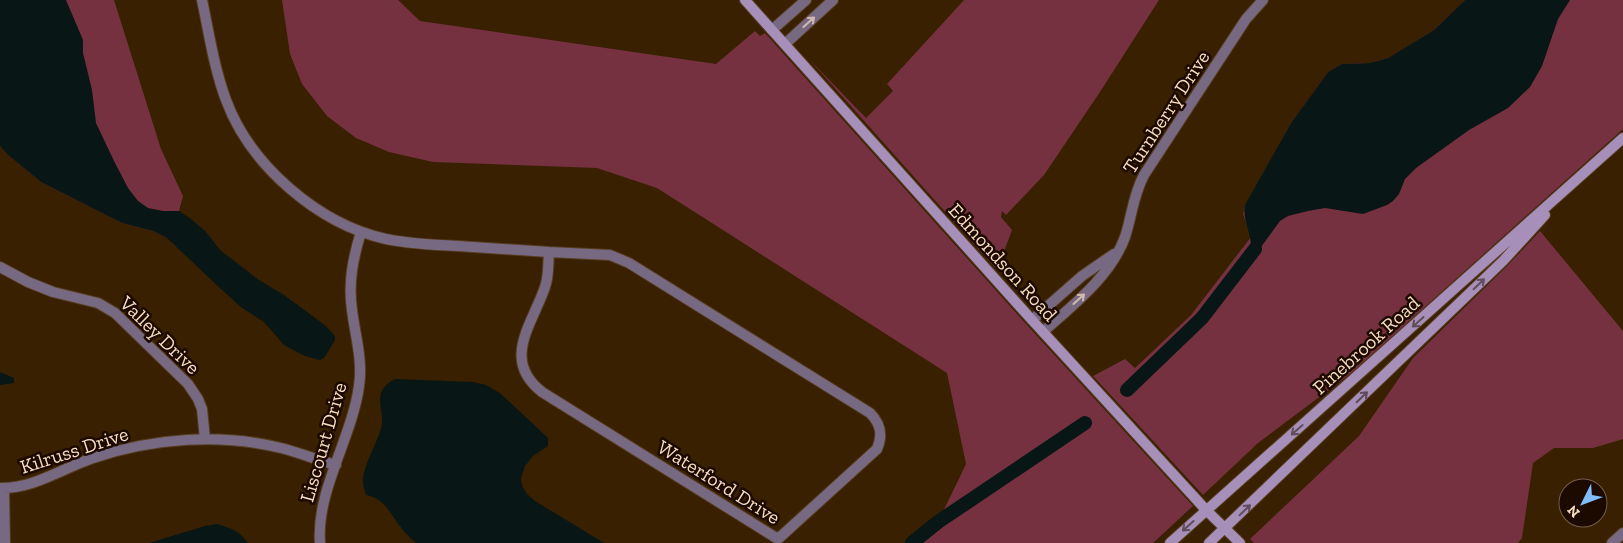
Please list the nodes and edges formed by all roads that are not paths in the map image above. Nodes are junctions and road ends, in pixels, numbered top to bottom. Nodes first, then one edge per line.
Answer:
1 (202, 0) edge
2 (745, 0) edge
3 (806, 0) edge
4 (834, 0) edge
5 (1263, 0) edge
6 (772, 30) junction
7 (785, 44) junction
8 (1623, 138) edge
9 (1585, 172) junction
10 (361, 232) junction
11 (549, 252) junction
12 (1117, 252) junction
13 (0, 267) edge
14 (1032, 320) junction
15 (1043, 332) junction
16 (205, 439) junction
17 (336, 465) junction
18 (2, 488) edge
19 (1206, 510) junction
20 (1225, 528) junction
21 (1623, 532) edge
22 (5, 543) edge
23 (320, 543) edge
24 (1170, 543) edge
25 (1209, 543) edge
26 (1240, 543) edge
27 (1612, 543) edge

1 - 10 street, Waterford Drive
2 - 6 street, Edmondson Road
3 - 6 street
7 -> 4 street
5 - 12 street, Turnberry Drive
6 - 7 street, Edmondson Road
7 - 14 street, Edmondson Road
8 - 9 street, Pinebrook Road
9 -> 19 street, Pinebrook Road
20 -> 9 street, Pinebrook Road
10 - 11 street, Waterford Drive
10 - 17 street, Liscourt Drive
11 - 11 street, Waterford Drive
12 - 14 street
15 -> 12 street, Turnberry Drive
13 - 16 street, Valley Drive
14 - 15 street, Edmondson Road
15 - 19 street, Edmondson Road
16 - 17 street, Kilruss Drive
16 - 18 street, Kilruss Drive
17 - 23 street, Liscourt Drive
18 - 22 street
19 - 20 street, Edmondson Road
19 -> 24 street, Pinebrook Road
20 - 25 street, Pinebrook Road
20 - 26 street, Edmondson Road
21 - 27 street

